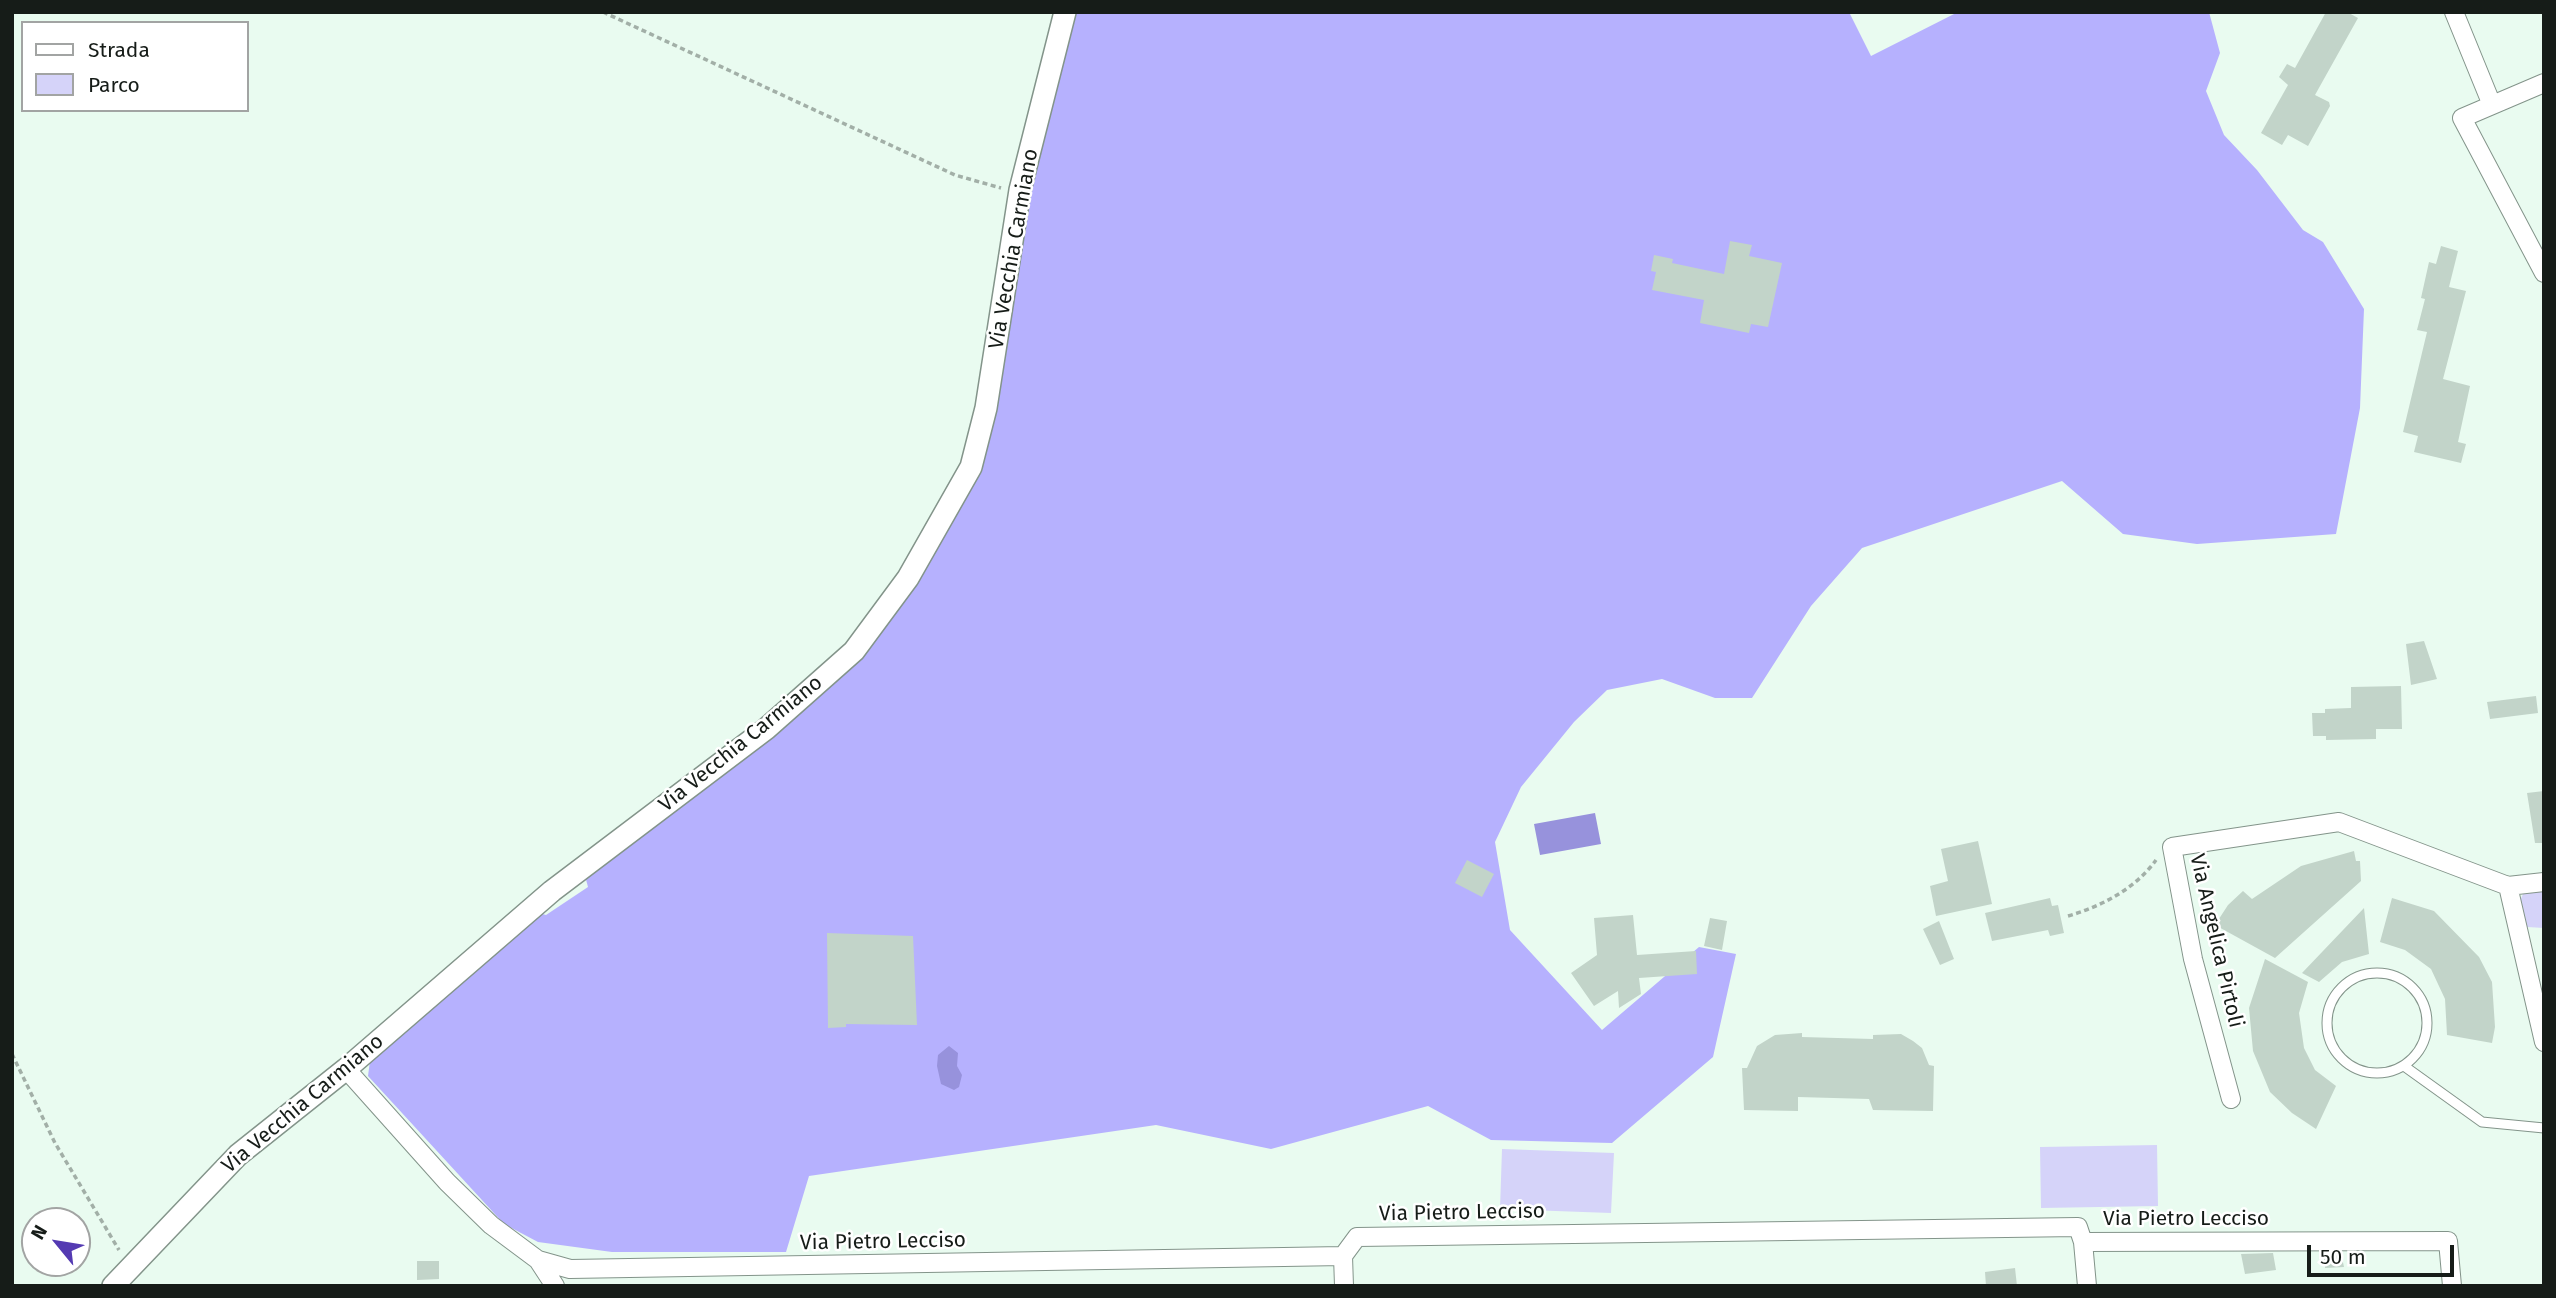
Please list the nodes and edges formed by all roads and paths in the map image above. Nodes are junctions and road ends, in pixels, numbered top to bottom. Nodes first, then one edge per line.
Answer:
1 (603, 12) edge
2 (1065, 12) edge
3 (2454, 12) edge
4 (2544, 83) edge
5 (2492, 105) junction
6 (1020, 190) junction
7 (2544, 273) edge
8 (2156, 859) dead end
9 (2544, 882) edge
10 (2508, 886) junction
11 (2068, 916) dead end
12 (2544, 1042) edge
13 (12, 1054) edge
14 (2404, 1066) junction
15 (346, 1069) junction
16 (2231, 1100) dead end
17 (2544, 1128) edge
18 (2083, 1242) junction
19 (1343, 1256) junction
20 (538, 1260) junction
21 (130, 1266) junction
22 (594, 1278) edge
23 (113, 1286) edge
24 (555, 1286) edge
25 (1344, 1286) edge
26 (2087, 1286) edge
27 (2452, 1286) edge

1 - 6 path
2 - 6 street, Via Vecchia Carmiano
3 - 5 street
4 - 5 street
5 - 7 street
6 - 15 street, Via Vecchia Carmiano
8 - 11 path
9 - 10 street
10 - 12 street
10 - 16 street, Via Angelica Pirtoli
13 - 21 path
14 - 14 lane
14 - 17 lane
15 - 20 street, Via Pietro Lecciso
15 - 21 street, Via Vecchia Carmiano
18 - 19 street, Via Pietro Lecciso
18 - 26 street
18 - 27 street, Via Pietro Lecciso
19 - 22 street, Via Pietro Lecciso
19 - 25 street
20 - 22 street, Via Pietro Lecciso
20 - 24 street
21 - 23 street, Via Vecchia Carmiano

